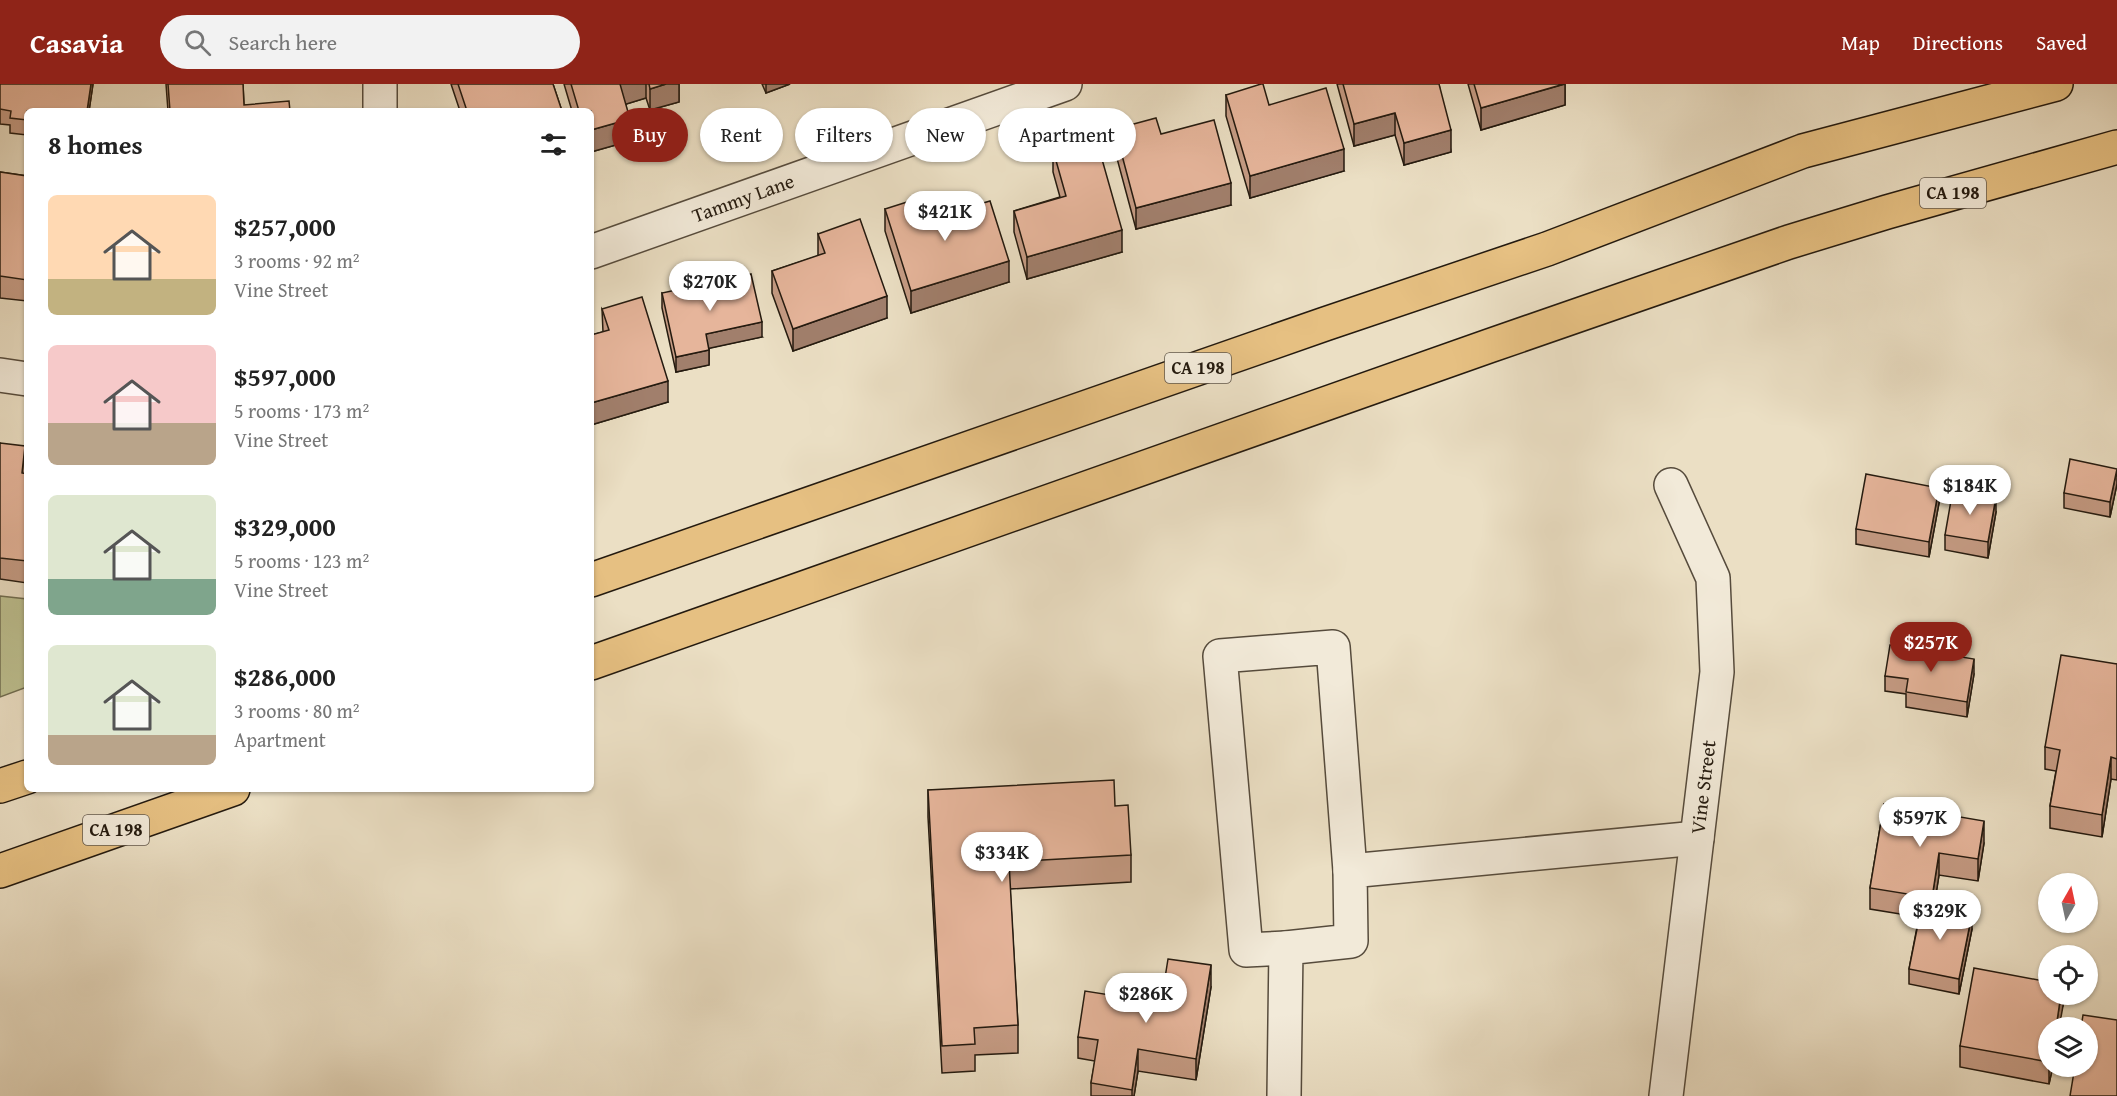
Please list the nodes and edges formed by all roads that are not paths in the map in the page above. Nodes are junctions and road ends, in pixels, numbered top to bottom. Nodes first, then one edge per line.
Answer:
1 (380, 84) edge
2 (1065, 84) edge
3 (2056, 84) edge
4 (380, 108) edge
5 (2117, 147) edge
6 (594, 251) edge
7 (0, 375) edge
8 (24, 379) edge
9 (1671, 485) dead end
10 (594, 579) edge
11 (594, 662) edge
12 (24, 778) edge
13 (0, 786) edge
14 (224, 792) edge
15 (1697, 838) junction
16 (0, 871) edge
17 (1350, 871) junction
18 (1286, 948) junction
19 (1284, 1096) edge
20 (1666, 1096) edge

1 - 4 street
2 - 6 street, Tammy Lane
3 - 10 highway, CA 198
5 - 11 highway, CA 198
7 - 8 street
9 - 15 street, Vine Street
12 - 13 highway
14 - 16 highway, CA 198
15 - 17 street
15 - 20 street, Vine Street
17 - 18 street
17 - 18 street
18 - 19 street

